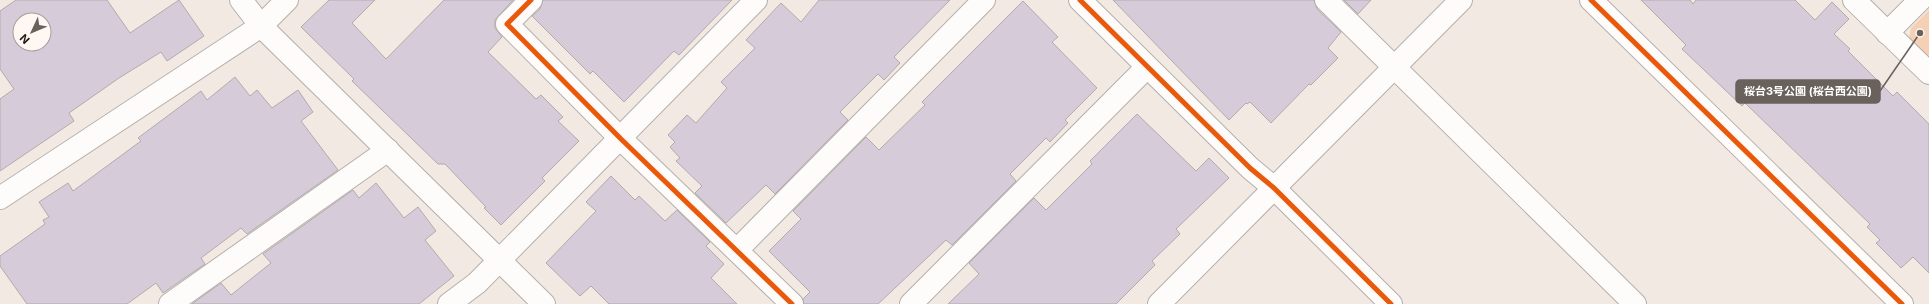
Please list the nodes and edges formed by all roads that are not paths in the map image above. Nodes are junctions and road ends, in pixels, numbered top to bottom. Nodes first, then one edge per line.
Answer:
1 (241, 0) edge
2 (287, 0) edge
3 (531, 0) edge
4 (756, 0) edge
5 (984, 0) edge
6 (1080, 0) edge
7 (1326, 0) edge
8 (1461, 0) edge
9 (1591, 0) edge
10 (1854, 0) edge
11 (1920, 0) edge
12 (261, 26) junction
13 (1887, 33) junction
14 (1147, 67) junction
15 (1395, 67) junction
16 (1929, 73) edge
17 (621, 139) junction
18 (388, 150) junction
19 (1274, 188) junction
20 (0, 198) edge
21 (737, 250) junction
22 (500, 260) junction
23 (170, 304) edge
24 (449, 304) edge
25 (544, 304) edge
26 (792, 304) edge
27 (911, 304) edge
28 (1159, 304) edge
29 (1391, 304) edge
30 (1635, 304) edge
31 (1902, 304) edge

1 - 12 street
2 - 12 street
3 - 17 street
4 - 17 street
5 - 21 street
6 - 14 street
7 - 15 street
8 - 15 street
9 - 31 street
10 - 13 street
11 - 13 street
12 - 18 street
12 - 20 street
13 - 16 street
14 - 19 street
14 - 27 street
15 - 19 street
15 - 30 street
17 - 21 street
17 - 22 street
18 - 22 street
18 - 23 street
19 - 28 street
19 - 29 street
21 - 26 street
22 - 24 street
22 - 25 street

